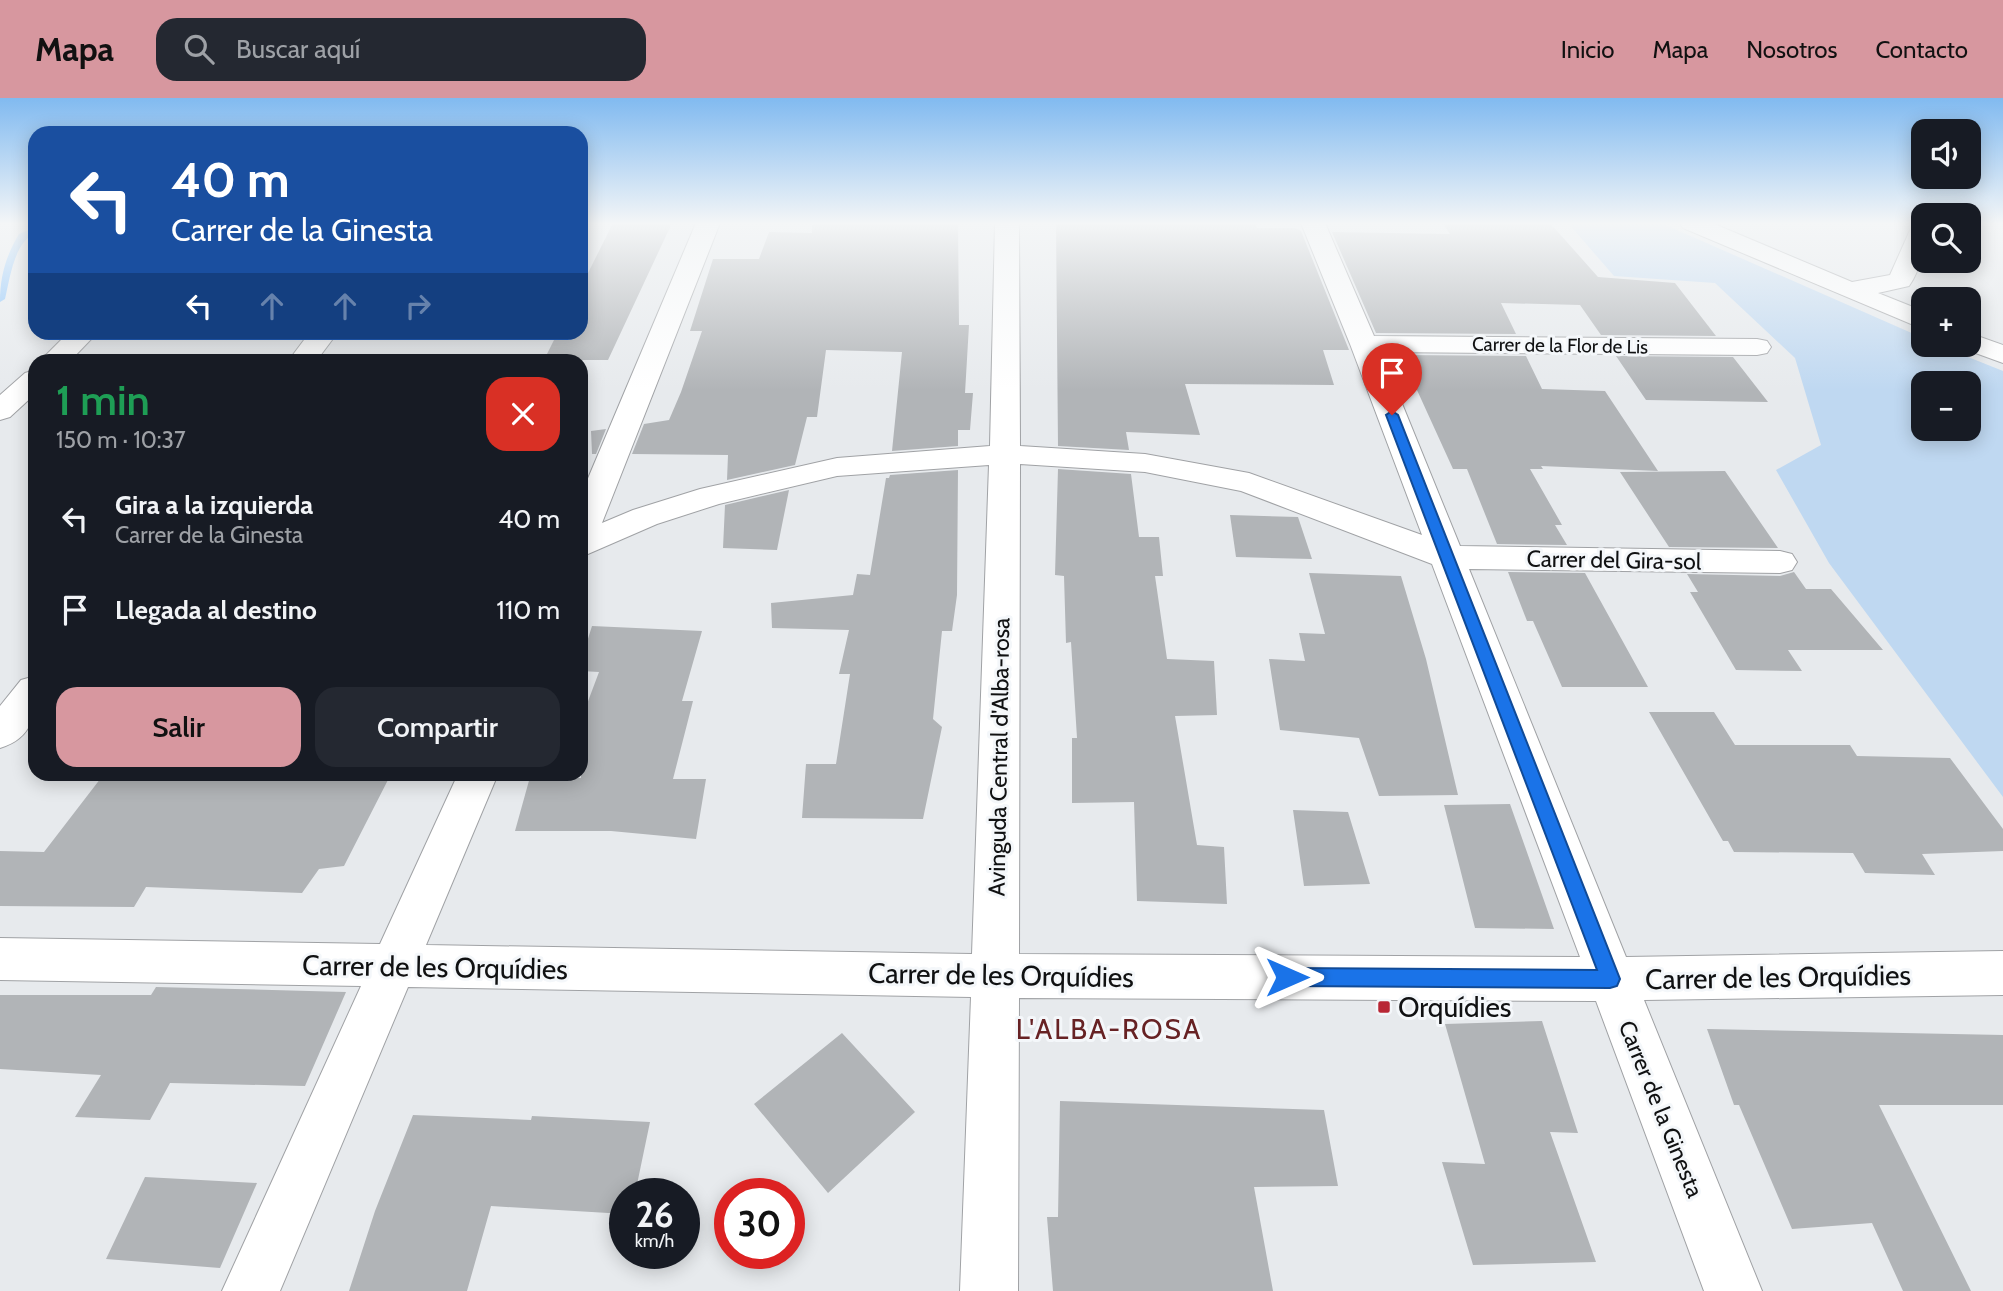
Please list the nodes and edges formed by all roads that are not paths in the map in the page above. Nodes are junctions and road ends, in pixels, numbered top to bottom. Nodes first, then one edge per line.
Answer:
1 (685, 279) edge
2 (1007, 279) edge
3 (1336, 279) edge
4 (1823, 279) edge
5 (1901, 279) edge
6 (1850, 290) junction
7 (1911, 316) edge
8 (76, 340) edge
9 (319, 340) edge
10 (1364, 344) junction
11 (1981, 346) edge
12 (1757, 347) dead end
13 (61, 354) edge
14 (308, 354) edge
15 (2003, 355) edge
16 (28, 385) edge
17 (0, 411) edge
18 (1005, 454) junction
19 (588, 518) edge
20 (588, 543) edge
21 (1448, 558) junction
22 (1780, 562) dead end
23 (28, 699) edge
24 (0, 733) edge
25 (475, 781) edge
26 (0, 959) edge
27 (394, 967) junction
28 (2003, 973) edge
29 (996, 976) junction
30 (1610, 979) junction
31 (251, 1291) edge
32 (989, 1291) edge
33 (1733, 1291) edge

1 - 19 street
2 - 18 street, Avinguda Central d'Alba-rosa
3 - 10 street, Carrer de la Ginesta
4 - 6 street
5 - 6 street
6 - 7 street
8 - 13 street
9 - 14 street
10 - 12 street, Carrer de la Flor de Lis
10 - 21 street, Carrer de la Ginesta
11 - 15 street
16 - 17 street
18 - 20 street, Carrer del Gira-sol
18 - 21 street, Carrer del Gira-sol
18 - 29 street, Avinguda Central d'Alba-rosa
21 - 22 street, Carrer del Gira-sol
21 - 30 street, Carrer de la Ginesta
23 - 24 street
25 - 27 street
26 - 27 street, Carrer de les Orquídies
27 - 29 street, Carrer de les Orquídies
27 - 31 street
28 - 30 street, Carrer de les Orquídies
29 - 30 street, Carrer de les Orquídies
29 - 32 street, Avinguda Central d'Alba-rosa
30 - 33 street, Carrer de la Ginesta

